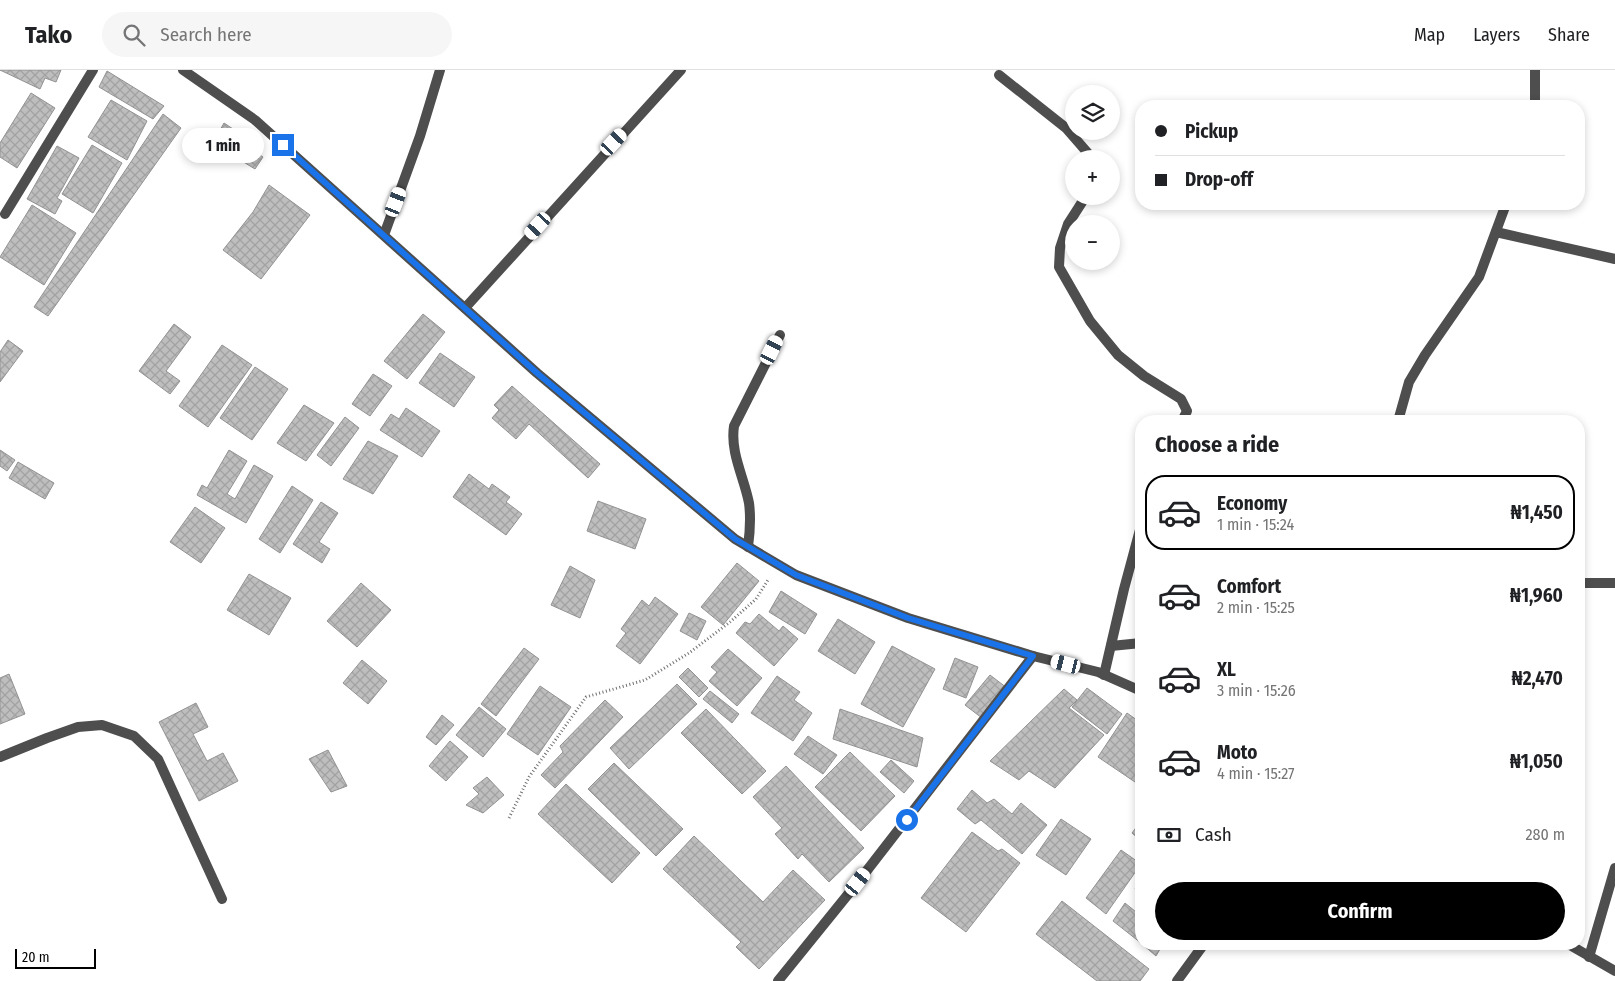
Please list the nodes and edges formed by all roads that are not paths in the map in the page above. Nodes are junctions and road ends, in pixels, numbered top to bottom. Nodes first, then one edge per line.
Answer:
1 (93, 70) edge
2 (183, 70) edge
3 (440, 70) edge
4 (681, 70) edge
5 (1535, 70) edge
6 (999, 75) dead end
7 (1535, 100) edge
8 (1085, 150) edge
9 (1080, 205) edge
10 (1504, 210) edge
11 (5, 214) dead end
12 (1496, 232) junction
13 (384, 235) junction
14 (1615, 259) edge
15 (465, 308) junction
16 (780, 335) dead end
17 (1185, 415) edge
18 (1400, 415) edge
19 (748, 547) junction
20 (1135, 548) edge
21 (1585, 583) edge
22 (1615, 583) edge
23 (1135, 644) edge
24 (1111, 646) junction
25 (1033, 656) junction
26 (1104, 675) junction
27 (1135, 688) edge
28 (0, 757) edge
29 (1615, 868) edge
30 (222, 899) dead end
31 (1200, 950) edge
32 (1578, 950) edge
33 (1589, 957) junction
34 (1615, 971) edge
35 (778, 981) edge
36 (1177, 981) edge

1 - 11 street
2 - 13 street
3 - 13 street
4 - 15 street
5 - 7 street
6 - 8 street
9 - 17 street
10 - 12 street
12 - 14 street
12 - 18 street
13 - 15 street
15 - 19 street
16 - 19 street
19 - 25 street
20 - 24 street
21 - 22 street
23 - 24 street
24 - 26 street
25 - 26 street
25 - 35 street
26 - 27 street
28 - 30 street
29 - 33 street
31 - 36 street
32 - 33 street
33 - 34 street

